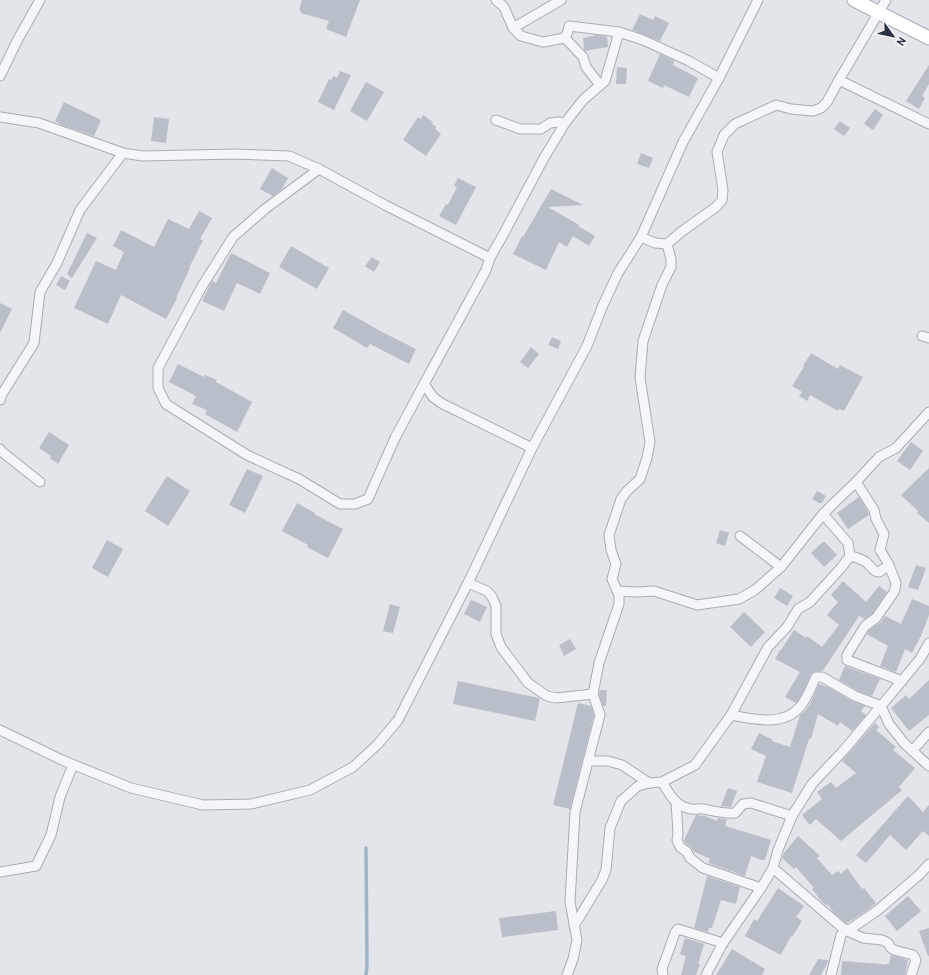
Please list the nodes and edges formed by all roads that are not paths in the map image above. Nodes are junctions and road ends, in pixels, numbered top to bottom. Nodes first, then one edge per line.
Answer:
1 (40, 0) edge
2 (496, 0) edge
3 (561, 0) edge
4 (758, 0) edge
5 (854, 0) edge
6 (886, 0) edge
7 (878, 12) junction
8 (512, 28) junction
9 (618, 32) junction
10 (565, 38) junction
11 (929, 38) edge
12 (0, 76) edge
13 (719, 78) junction
14 (839, 80) junction
15 (600, 85) junction
16 (0, 117) edge
17 (496, 120) dead end
18 (565, 123) junction
19 (929, 124) edge
20 (123, 153) junction
21 (319, 169) junction
22 (640, 237) junction
23 (667, 244) junction
24 (490, 258) junction
25 (424, 384) junction
26 (0, 400) edge
27 (929, 412) edge
28 (532, 448) junction
29 (0, 449) edge
30 (40, 482) dead end
31 (856, 482) junction
32 (823, 514) junction
33 (740, 536) dead end
34 (850, 556) junction
35 (889, 565) junction
36 (781, 567) junction
37 (468, 583) junction
38 (617, 591) junction
39 (929, 644) edge
40 (902, 681) junction
41 (593, 694) junction
42 (881, 706) junction
43 (731, 715) junction
44 (0, 730) edge
45 (929, 732) edge
46 (912, 751) junction
47 (588, 761) junction
48 (73, 765) junction
49 (929, 766) edge
50 (662, 782) junction
51 (649, 783) junction
52 (676, 801) junction
53 (792, 816) junction
54 (929, 864) edge
55 (773, 868) junction
56 (0, 872) edge
57 (761, 888) junction
58 (574, 926) junction
59 (845, 930) junction
60 (723, 943) junction
61 (567, 975) edge
62 (663, 975) edge
63 (706, 975) edge
64 (831, 975) edge
65 (911, 975) edge

1 - 12 street
2 - 8 street
3 - 8 street
4 - 13 street
5 - 7 main road
6 - 7 street
7 - 11 main road
7 - 14 street
8 - 10 street
9 - 10 street
9 - 13 street
9 - 15 street
10 - 15 street
13 - 22 street
14 - 19 street
14 - 23 street
15 - 18 street
16 - 20 street
17 - 18 street
18 - 24 street
20 - 21 street
20 - 26 street
21 - 24 street
21 - 25 street
22 - 23 street
22 - 28 street
23 - 38 street
24 - 25 street
25 - 28 street
27 - 31 street
28 - 37 street
29 - 30 street
31 - 32 street
31 - 35 street
32 - 34 street
32 - 36 street
33 - 36 street
34 - 35 street
34 - 43 street
35 - 40 street
36 - 38 street
37 - 41 street
37 - 48 street
38 - 41 street
39 - 40 street
40 - 42 street
41 - 47 street
42 - 43 street
42 - 46 street
42 - 53 street
43 - 50 street
44 - 48 street
45 - 46 street
46 - 49 street
47 - 51 street
47 - 58 street
48 - 56 street
50 - 51 street
50 - 52 street
51 - 58 street
52 - 53 street
52 - 57 street
53 - 55 street
54 - 59 street
55 - 57 street
55 - 59 street
57 - 60 street
58 - 61 street
59 - 64 street
59 - 65 street
60 - 62 street
60 - 63 street

